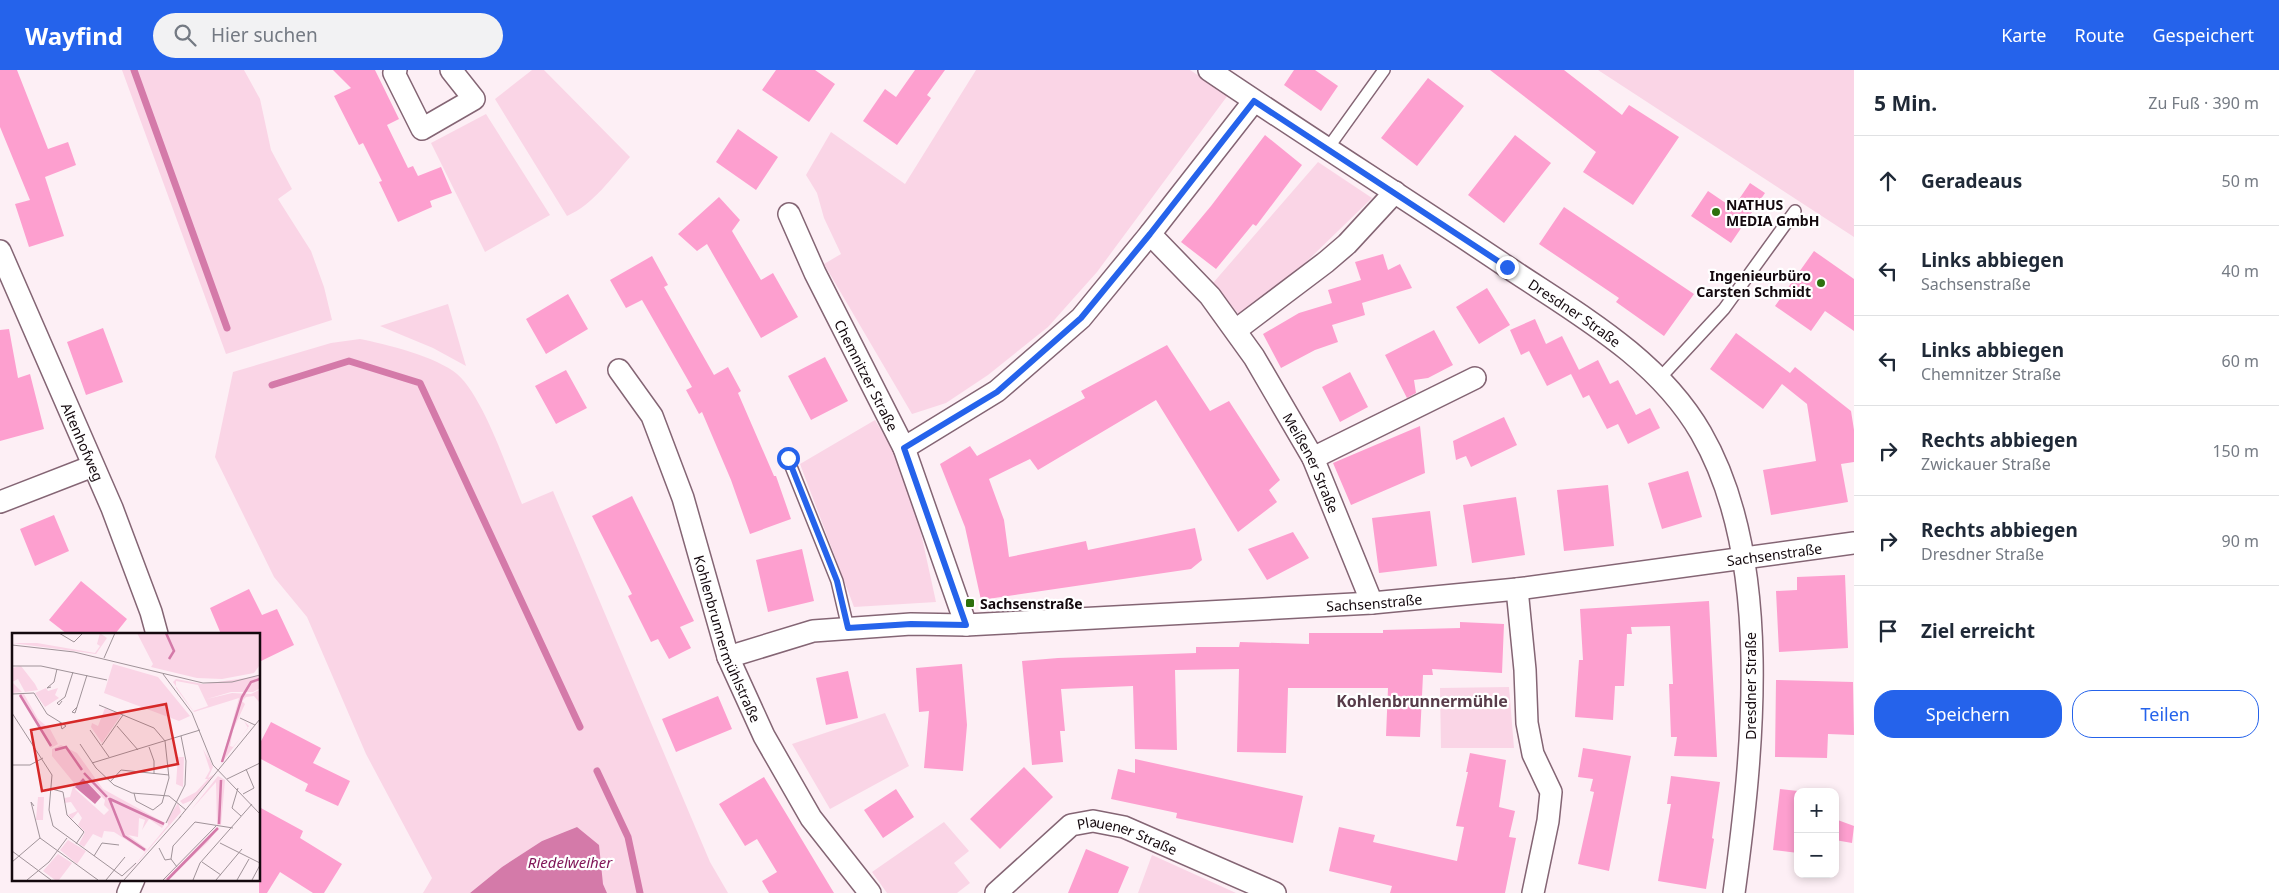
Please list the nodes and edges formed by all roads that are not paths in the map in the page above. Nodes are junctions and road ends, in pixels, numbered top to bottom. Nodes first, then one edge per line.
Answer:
1 (396, 70) edge
2 (451, 70) edge
3 (1209, 70) edge
4 (1384, 70) edge
5 (1254, 101) junction
6 (1328, 148) junction
7 (1395, 192) junction
8 (1795, 211) dead end
9 (789, 214) dead end
10 (1150, 234) junction
11 (0, 251) edge
12 (1236, 330) junction
13 (619, 370) dead end
14 (1475, 378) dead end
15 (1660, 379) junction
16 (904, 448) junction
17 (788, 458) dead end
18 (1313, 458) junction
19 (93, 466) junction
20 (0, 502) edge
21 (1854, 544) edge
22 (1744, 560) junction
23 (1516, 589) junction
24 (1372, 603) junction
25 (966, 625) junction
26 (848, 628) junction
27 (157, 633) edge
28 (728, 657) junction
29 (134, 880) edge
30 (128, 893) edge
31 (870, 893) edge
32 (996, 893) edge
33 (1276, 893) edge
34 (1533, 893) edge
35 (1734, 893) edge

1 - 2 street
3 - 5 street, Dresdner Straße
4 - 6 lane
5 - 6 street, Dresdner Straße
5 - 10 street
6 - 7 street, Dresdner Straße
7 - 12 street
7 - 15 street, Dresdner Straße
8 - 15 lane
9 - 16 street, Chemnitzer Straße
10 - 12 street, Meißener Straße
10 - 16 street
11 - 19 street, Altenhofweg
12 - 18 street, Meißener Straße
13 - 28 street, Kohlenbrunnermühlstraße
14 - 18 street
15 - 22 street, Dresdner Straße
16 - 25 street, Chemnitzer Straße
17 - 26 lane
18 - 24 street, Meißener Straße
19 - 20 street
19 - 27 street, Altenhofweg
21 - 22 street, Sachsenstraße
22 - 23 street, Sachsenstraße
22 - 35 street, Dresdner Straße
23 - 24 street, Sachsenstraße
23 - 34 street
24 - 25 street, Sachsenstraße
25 - 26 street, Sachsenstraße
26 - 28 street, Sachsenstraße
28 - 31 street, Kohlenbrunnermühlstraße
29 - 30 street
32 - 33 street, Plauener Straße

